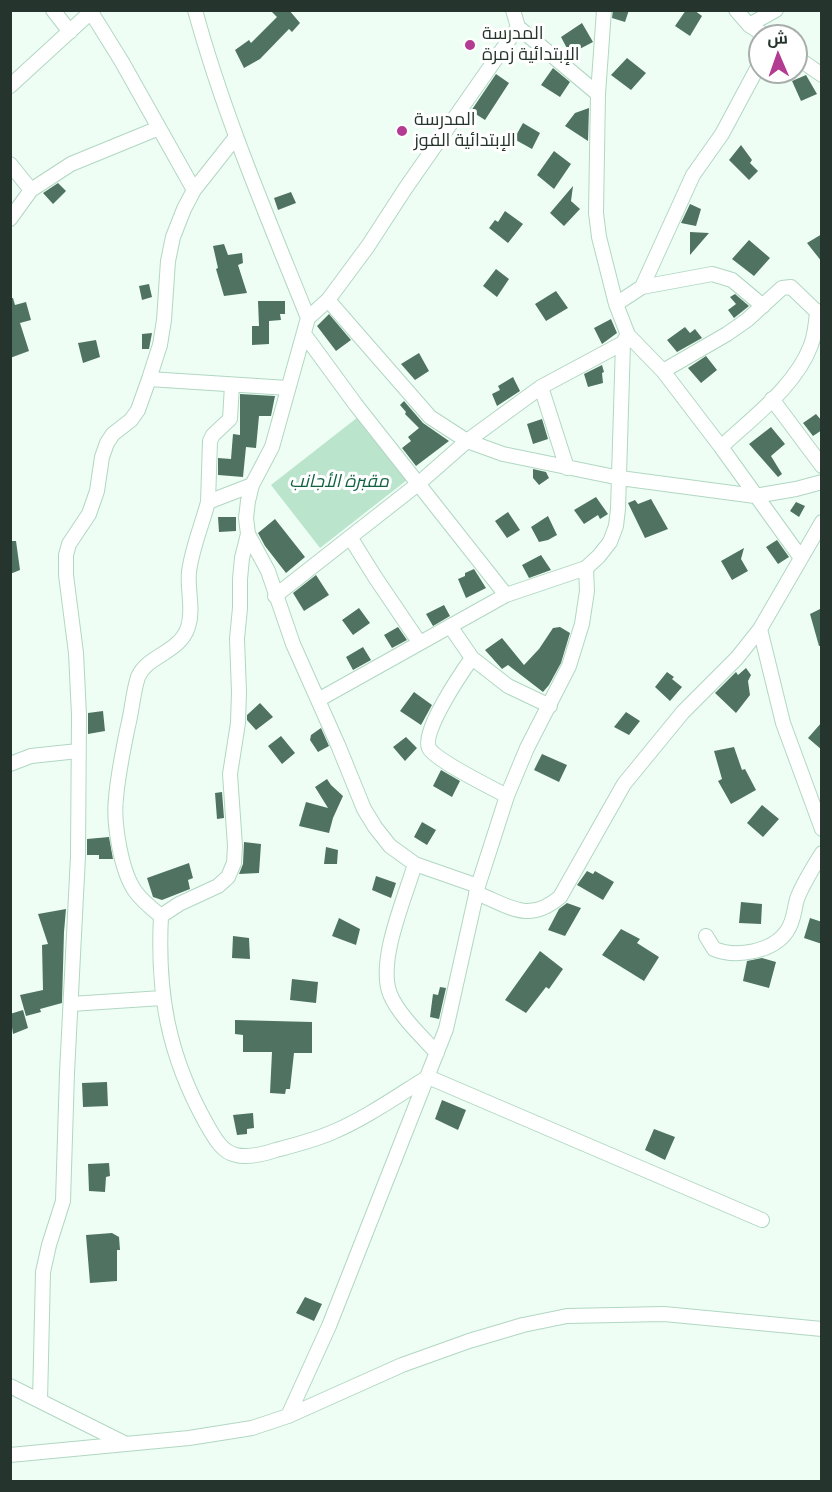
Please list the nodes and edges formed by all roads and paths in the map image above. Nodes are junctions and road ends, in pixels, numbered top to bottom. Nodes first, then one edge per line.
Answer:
1 (53, 10) edge
2 (195, 10) edge
3 (529, 10) edge
4 (604, 10) edge
5 (736, 10) edge
6 (776, 10) edge
7 (92, 11) edge
8 (516, 18) edge
9 (748, 24) edge
10 (751, 24) edge
11 (70, 32) junction
12 (808, 65) edge
13 (822, 75) edge
14 (749, 84) edge
15 (10, 86) edge
16 (597, 94) junction
17 (159, 128) junction
18 (235, 138) junction
19 (10, 164) edge
20 (31, 190) junction
21 (194, 190) junction
22 (10, 219) edge
23 (642, 286) junction
24 (328, 300) junction
25 (616, 304) junction
26 (763, 306) junction
27 (819, 311) edge
28 (308, 318) junction
29 (304, 334) junction
30 (626, 339) junction
31 (663, 371) junction
32 (149, 379) junction
33 (232, 386) junction
34 (541, 387) junction
35 (288, 388) junction
36 (772, 399) junction
37 (467, 441) junction
38 (721, 447) junction
39 (822, 466) edge
40 (567, 468) junction
41 (620, 478) junction
42 (822, 482) edge
43 (418, 484) junction
44 (252, 485) junction
45 (755, 496) junction
46 (208, 502) junction
47 (822, 522) edge
48 (248, 534) junction
49 (350, 537) junction
50 (801, 558) junction
51 (585, 568) junction
52 (506, 595) junction
53 (275, 596) junction
54 (450, 626) junction
55 (760, 629) junction
56 (419, 642) junction
57 (472, 658) junction
58 (318, 700) junction
59 (550, 706) junction
60 (78, 751) junction
61 (10, 764) edge
62 (507, 796) junction
63 (822, 829) edge
64 (822, 853) edge
65 (415, 864) junction
66 (477, 890) junction
67 (160, 916) junction
68 (706, 936) dead end
69 (162, 998) junction
70 (70, 1004) junction
71 (436, 1053) junction
72 (428, 1077) junction
73 (762, 1220) dead end
74 (822, 1329) edge
75 (10, 1386) edge
76 (40, 1401) junction
77 (288, 1416) junction
78 (125, 1443) junction
79 (10, 1455) edge

1 - 11 street
2 - 18 street
3 - 8 street
4 - 16 street
5 - 9 street
6 - 10 street
7 - 11 street
7 - 17 street
8 - 16 street
8 - 24 street
11 - 15 street
12 - 13 street
14 - 23 street
16 - 25 street
17 - 20 street
17 - 21 street
18 - 21 street
18 - 28 street
19 - 20 street
20 - 22 street
21 - 32 street
23 - 25 street
23 - 26 street
24 - 28 street
24 - 37 street
25 - 30 street
26 - 27 street
26 - 31 street
27 - 36 street
28 - 29 street
29 - 35 street
29 - 43 street
30 - 31 street
30 - 34 street
30 - 41 street
31 - 38 street
32 - 33 street
32 - 60 street
33 - 35 street
33 - 46 street
34 - 37 street
34 - 40 street
35 - 44 street
36 - 38 street
36 - 39 street
37 - 40 street
37 - 43 street
38 - 45 street
40 - 41 street
41 - 45 street
41 - 51 street
42 - 45 street
43 - 49 street
43 - 52 street
44 - 46 street
44 - 48 street
45 - 50 street
46 - 67 street
47 - 50 street
48 - 53 street
48 - 67 street
49 - 53 street
49 - 56 street
50 - 55 street
51 - 52 street
51 - 59 street
52 - 54 street
53 - 58 street
54 - 56 street
54 - 57 street
55 - 63 street
55 - 66 street
56 - 58 street
57 - 59 street
57 - 62 street
58 - 65 street
59 - 62 street
60 - 61 street
60 - 70 street
62 - 66 street
64 - 68 street
65 - 66 street
65 - 71 street
66 - 71 street
67 - 69 street
69 - 70 street
69 - 72 street
70 - 76 street
71 - 72 street
72 - 73 street
72 - 77 street
74 - 77 street
75 - 76 street
76 - 78 street
77 - 78 street
78 - 79 street

